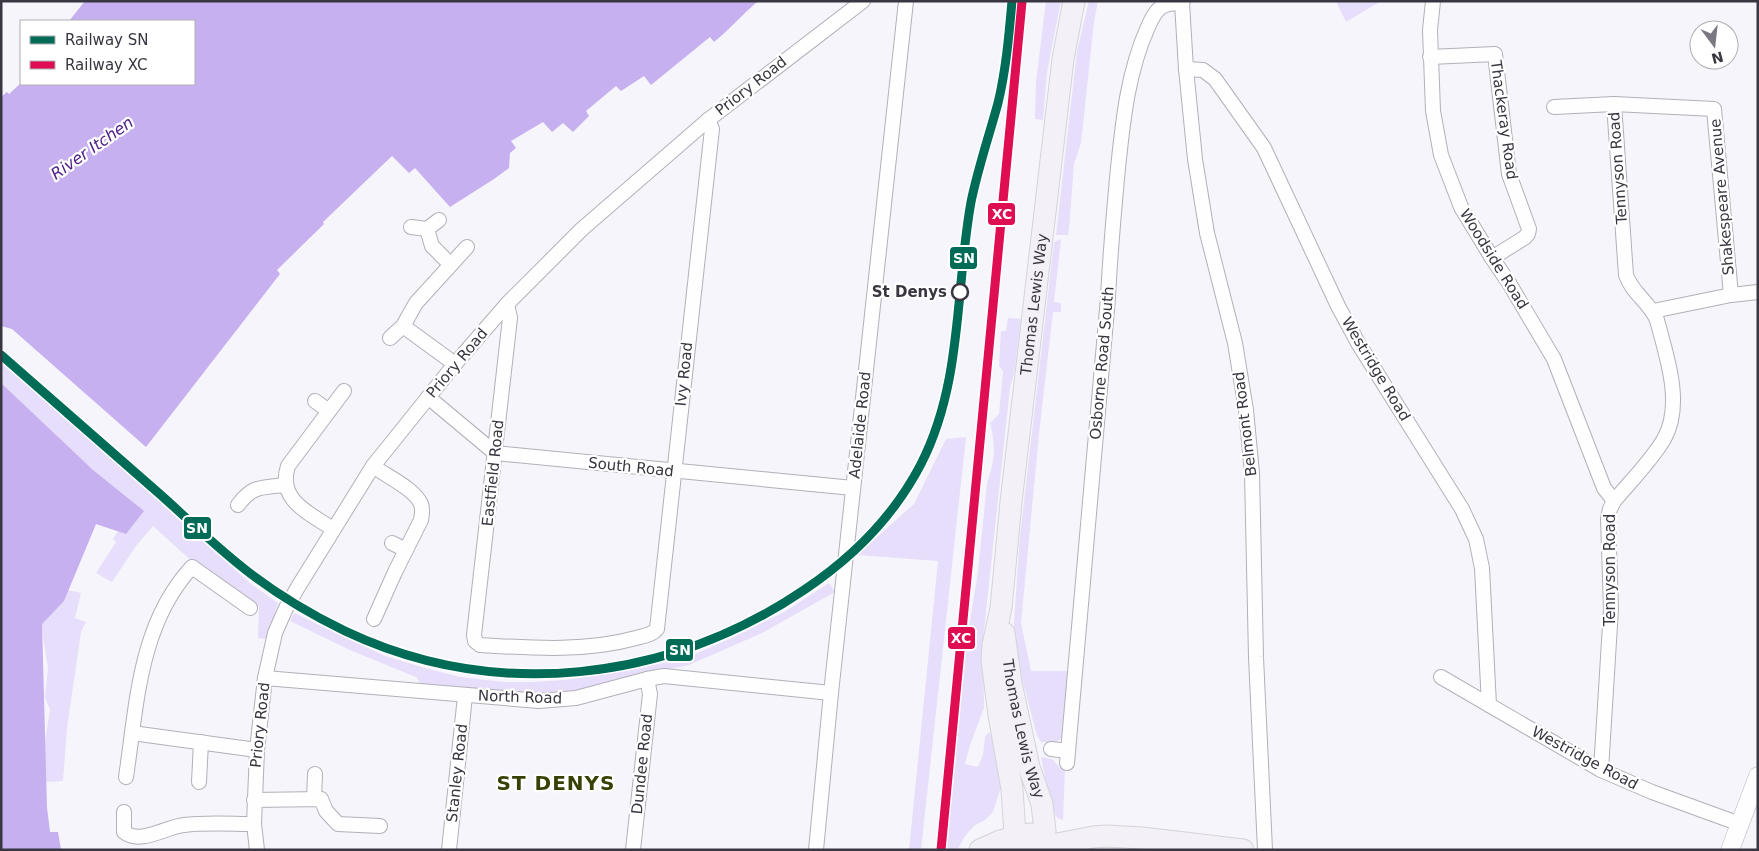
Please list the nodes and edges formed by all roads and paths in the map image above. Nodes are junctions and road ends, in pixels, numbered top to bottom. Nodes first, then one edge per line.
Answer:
1 (863, 1) edge
2 (906, 1) edge
3 (1074, 1) edge
4 (1433, 1) edge
5 (1183, 2) edge
6 (1430, 58) junction
7 (1186, 70) junction
8 (1614, 104) junction
9 (1554, 107) dead end
10 (708, 120) junction
11 (439, 220) dead end
12 (411, 227) dead end
13 (427, 229) junction
14 (466, 247) dead end
15 (1492, 258) junction
16 (450, 264) junction
17 (1758, 292) edge
18 (1732, 295) junction
19 (507, 304) junction
20 (1653, 311) junction
21 (403, 326) junction
22 (390, 338) dead end
23 (455, 364) junction
24 (344, 391) dead end
25 (428, 397) junction
26 (315, 401) dead end
27 (329, 411) junction
28 (495, 453) junction
29 (372, 466) junction
30 (674, 471) junction
31 (285, 484) junction
32 (853, 488) junction
33 (1614, 501) junction
34 (238, 505) dead end
35 (333, 529) junction
36 (392, 543) dead end
37 (406, 550) junction
38 (250, 608) dead end
39 (1001, 608) junction
40 (374, 619) dead end
41 (657, 629) joint
42 (1441, 676) dead end
43 (265, 678) junction
44 (647, 679) junction
45 (831, 693) junction
46 (465, 696) junction
47 (1489, 705) junction
48 (132, 733) junction
49 (201, 742) junction
50 (1050, 749) dead end
51 (257, 750) junction
52 (1601, 770) junction
53 (315, 774) dead end
54 (1758, 776) edge
55 (126, 777) dead end
56 (199, 782) dead end
57 (314, 799) junction
58 (254, 800) junction
59 (124, 812) dead end
60 (254, 824) junction
61 (1740, 824) junction
62 (380, 826) dead end
63 (1031, 844) edge
64 (257, 850) edge
65 (449, 850) edge
66 (633, 850) edge
67 (816, 850) edge
68 (980, 850) edge
69 (1243, 850) edge
70 (1265, 850) edge
71 (1730, 850) edge

1 - 10 street, Priory Road
2 - 32 street, Adelaide Road
3 - 39 main road, Thomas Lewis Way
4 - 6 street, Woodside Road
5 - 7 street, Belmont Road
5 - 50 street, Osborne Road South
6 - 15 street, Woodside Road
6 - 15 street, Thackeray Road
7 - 47 street, Westridge Road
7 - 70 street, Belmont Road
8 - 9 street, Shakespeare Avenue
8 - 18 street, Shakespeare Avenue
8 - 20 street, Tennyson Road
10 - 19 street, Priory Road
10 - 30 street, Ivy Road
11 - 13 street
12 - 13 street
13 - 16 street
14 - 16 street
15 - 33 street, Woodside Road
16 - 21 street
17 - 18 street
18 - 20 street
19 - 23 street, Priory Road
19 - 28 street, Eastfield Road
20 - 33 street, Tennyson Road
21 - 22 street
21 - 23 street
23 - 25 street, Priory Road
24 - 27 street
25 - 28 street
25 - 29 street, Priory Road
26 - 27 street
27 - 31 street
28 - 30 street, South Road
28 - 41 street, Eastfield Road
29 - 35 street, Priory Road
29 - 37 street
30 - 32 street, South Road
30 - 41 street, Ivy Road
31 - 34 street
31 - 35 street
32 - 45 street, Adelaide Road
33 - 52 street, Tennyson Road
35 - 43 street, Priory Road
36 - 37 street
37 - 40 street
38 - 48 street
39 - 63 main road, Thomas Lewis Way
39 - 63 main road, Thomas Lewis Way
42 - 47 street, Westridge Road
43 - 46 street, North Road
43 - 51 street, Priory Road
44 - 45 street, North Road
44 - 46 street, North Road
44 - 66 street, Dundee Road
45 - 67 street, Adelaide Road
46 - 65 street, Stanley Road
47 - 52 street, Westridge Road
48 - 49 street
48 - 55 street
49 - 51 street
49 - 56 street
51 - 58 street, Priory Road
52 - 61 street, Westridge Road
53 - 57 street
54 - 61 street
57 - 58 street
57 - 62 street
58 - 60 street, Priory Road
59 - 60 street
60 - 64 street, Priory Road
61 - 71 street
63 - 68 main road
63 - 69 main road

